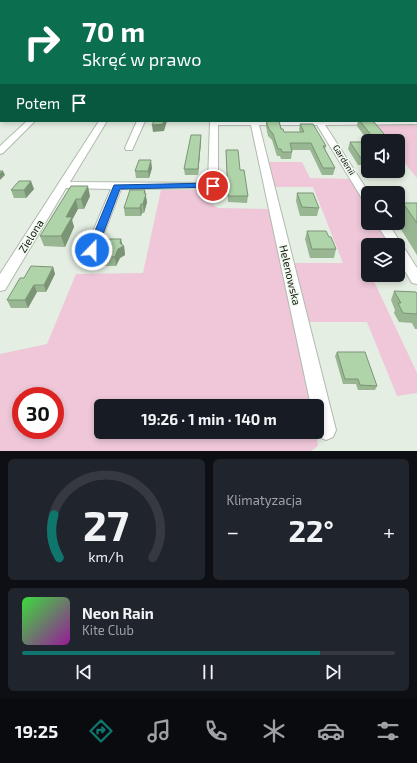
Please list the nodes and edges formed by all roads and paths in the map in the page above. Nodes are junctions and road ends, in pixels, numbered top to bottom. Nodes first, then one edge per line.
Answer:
1 (31, 122) edge
2 (102, 122) edge
3 (141, 122) edge
4 (214, 122) edge
5 (254, 122) edge
6 (320, 122) edge
7 (345, 122) edge
8 (370, 122) edge
9 (417, 122) edge
10 (129, 148) dead end
11 (0, 152) edge
12 (63, 186) junction
13 (117, 186) junction
14 (361, 189) edge
15 (405, 259) edge
16 (87, 262) dead end
17 (417, 279) edge
18 (0, 286) edge
19 (326, 430) dead end

1 - 11 street
2 - 12 street, Zielona
3 - 10 street
4 - 5 street
4 - 13 street
5 - 6 street
5 - 19 street, Helenowska
6 - 7 street
6 - 14 street, Gardenii
7 - 8 street
8 - 9 street
12 - 13 street
12 - 18 street, Zielona
13 - 16 street
15 - 17 street

